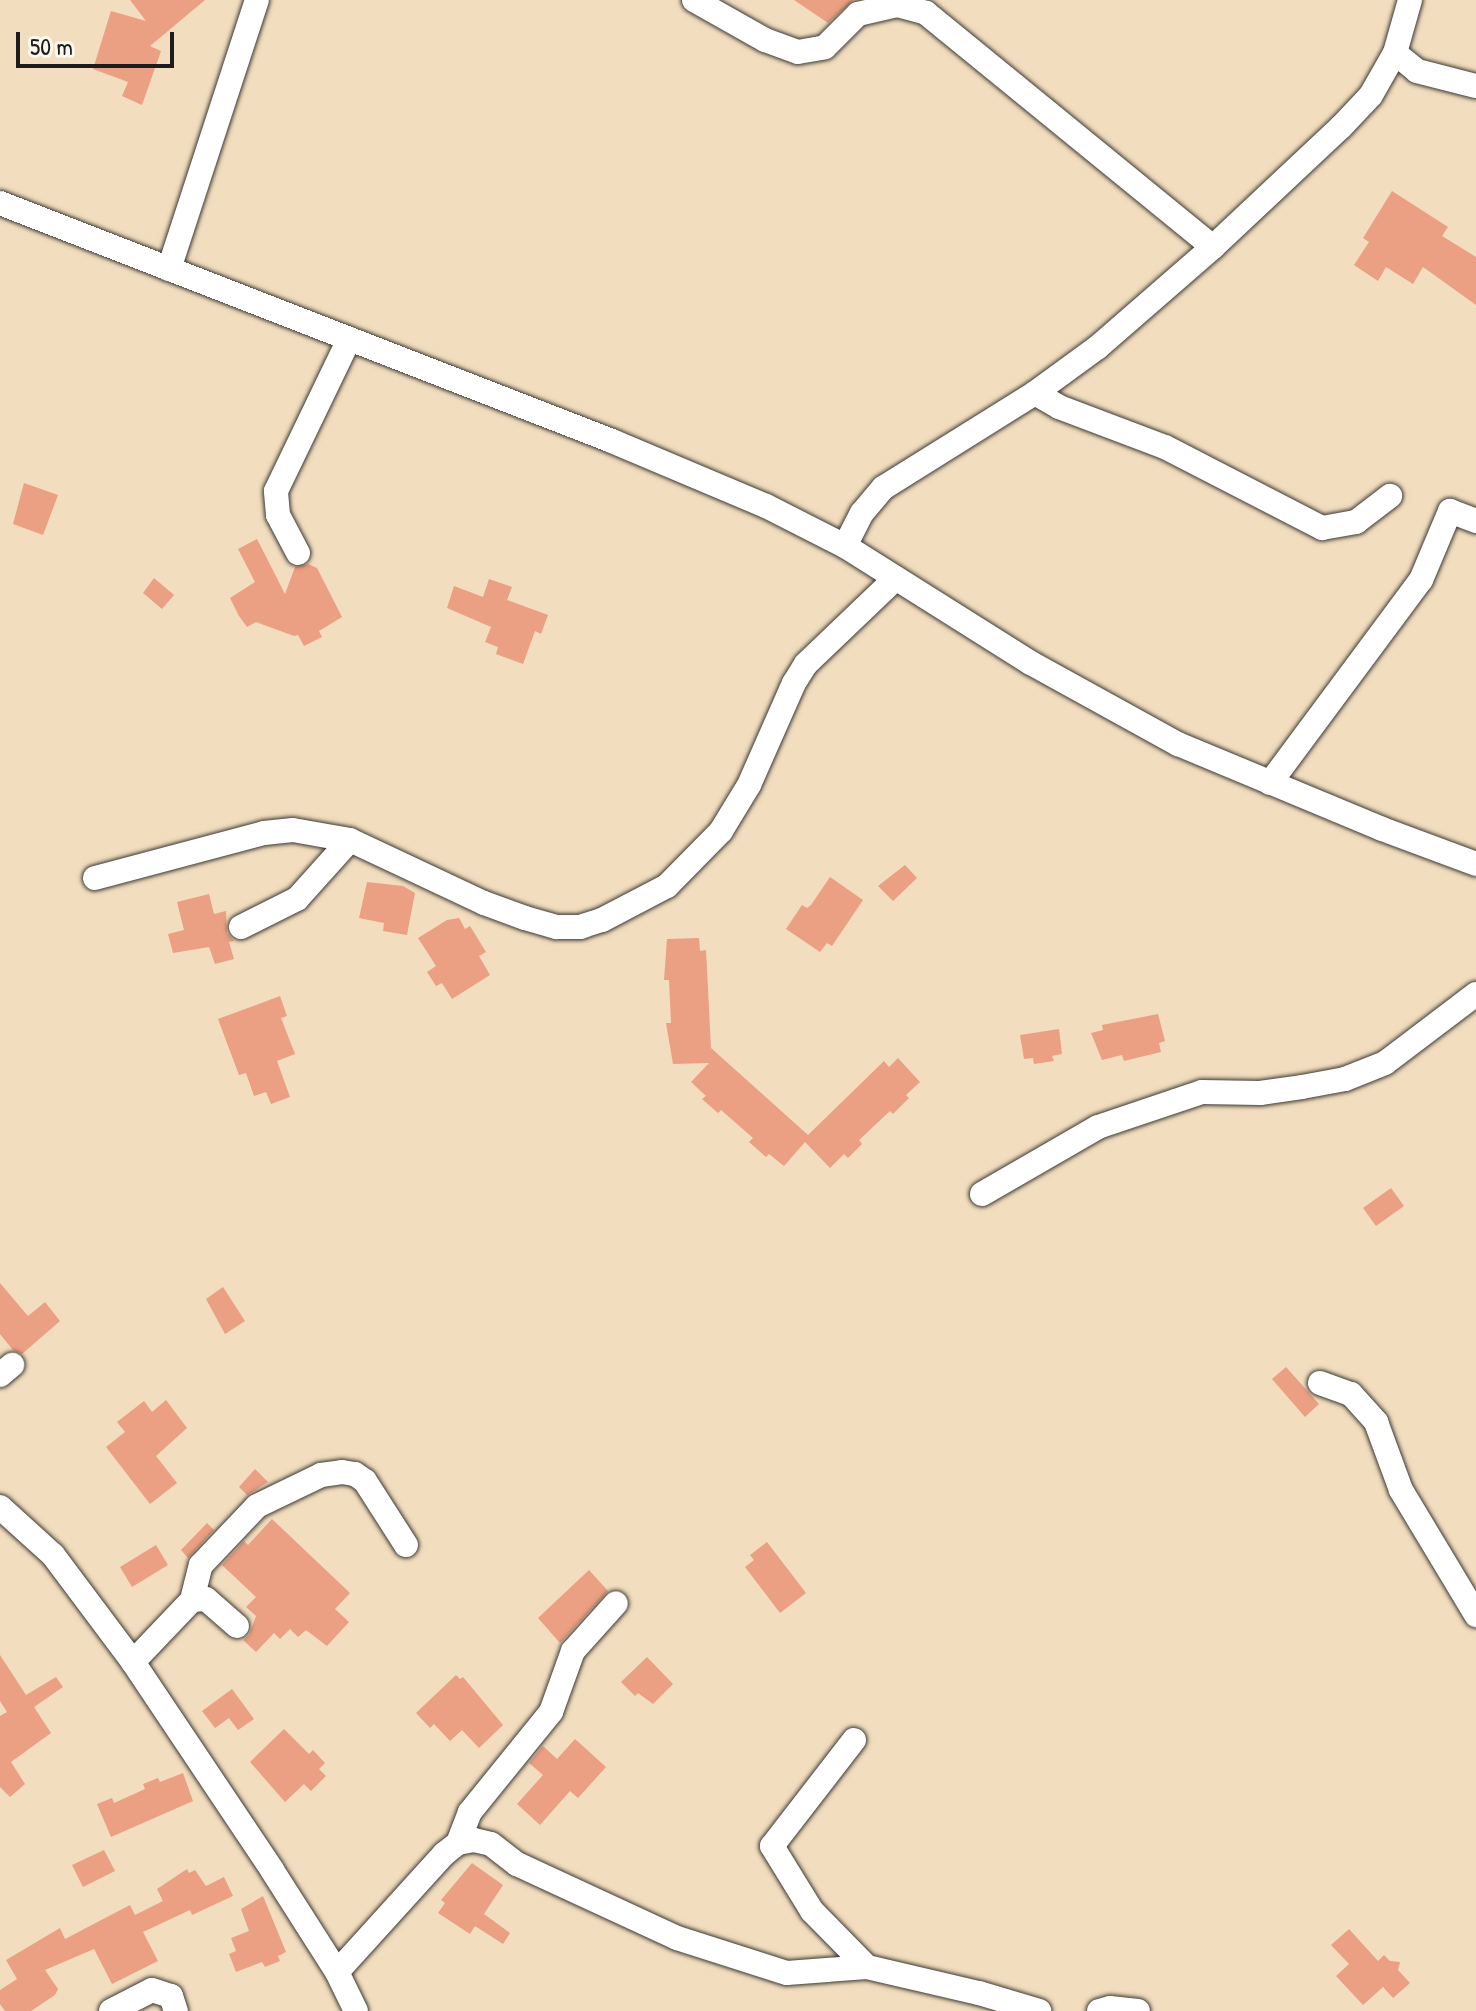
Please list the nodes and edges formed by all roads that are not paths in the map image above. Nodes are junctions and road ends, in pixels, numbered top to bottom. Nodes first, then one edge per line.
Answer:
1 (257, 0) edge
2 (694, 0) edge
3 (1410, 0) edge
4 (1395, 53) junction
5 (1476, 86) edge
6 (0, 203) edge
7 (1213, 247) junction
8 (169, 269) junction
9 (349, 339) junction
10 (1035, 393) junction
11 (1390, 496) dead end
12 (1476, 521) edge
13 (845, 546) junction
14 (298, 553) dead end
15 (896, 578) junction
16 (1270, 783) junction
17 (350, 840) junction
18 (1476, 864) edge
19 (95, 878) dead end
20 (241, 927) dead end
21 (1476, 994) edge
22 (982, 1194) dead end
23 (1320, 1383) dead end
24 (0, 1507) edge
25 (406, 1545) dead end
26 (192, 1600) junction
27 (616, 1603) dead end
28 (1476, 1615) edge
29 (237, 1626) dead end
30 (133, 1662) junction
31 (854, 1740) dead end
32 (458, 1843) junction
33 (867, 1967) junction
34 (337, 1972) junction
35 (111, 2011) edge
36 (176, 2011) edge
37 (356, 2011) edge
38 (1039, 2011) edge
39 (1099, 2011) edge
40 (1138, 2011) edge

1 - 8 street
2 - 7 street
3 - 4 street
4 - 5 street
4 - 7 street
6 - 8 street
7 - 10 street
8 - 9 street
9 - 13 street
9 - 14 street
10 - 11 street
10 - 13 street
12 - 16 street
13 - 15 street
15 - 16 street
15 - 17 street
16 - 18 street
17 - 19 street
17 - 20 street
21 - 22 street
23 - 28 street
24 - 30 street
25 - 26 street
26 - 29 street
26 - 30 street
27 - 32 street
30 - 34 street
31 - 33 street
32 - 33 street
32 - 34 street
33 - 38 street
34 - 37 street
35 - 36 street
39 - 40 street

